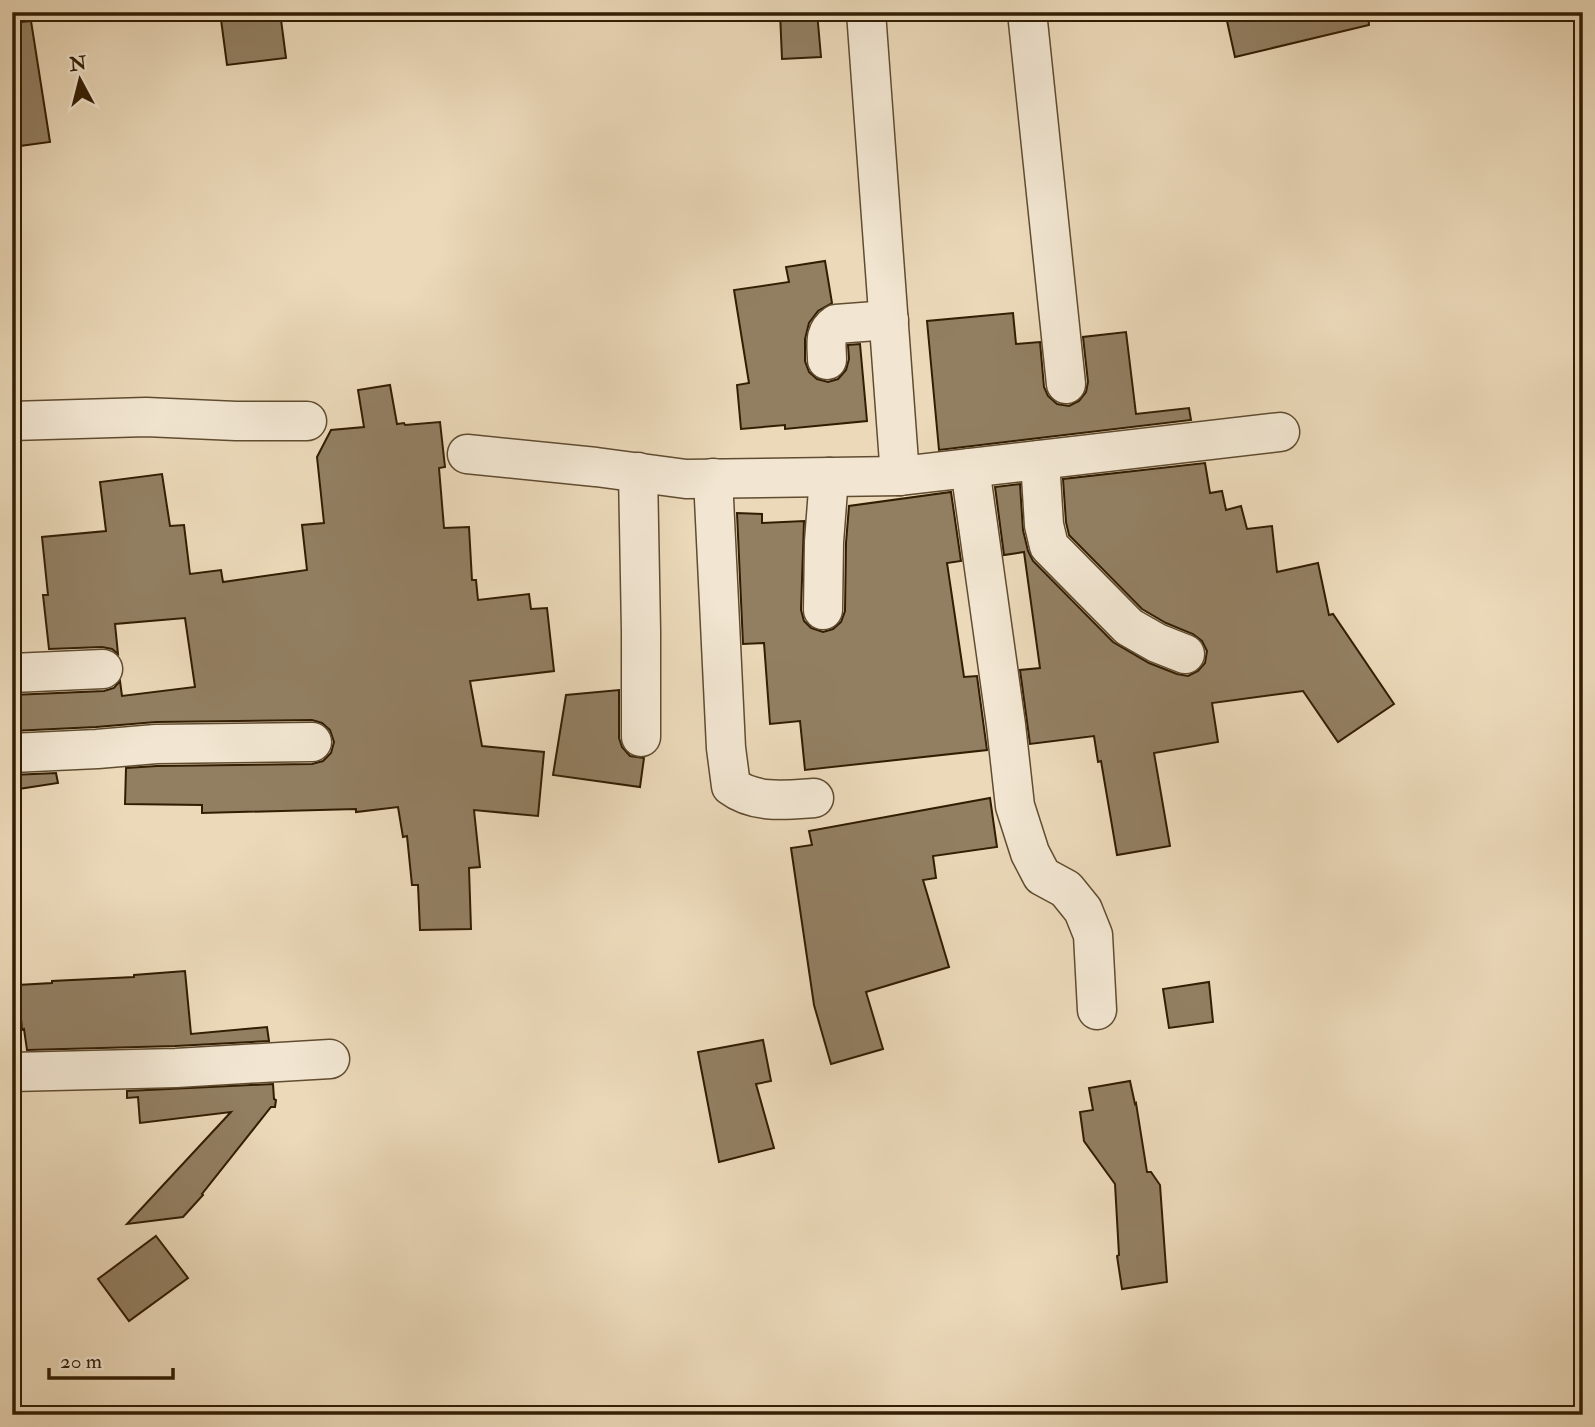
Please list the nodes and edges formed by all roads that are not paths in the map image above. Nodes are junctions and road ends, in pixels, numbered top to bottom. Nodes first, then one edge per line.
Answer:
1 (866, 12) edge
2 (1027, 12) edge
3 (889, 320) junction
4 (827, 360) dead end
5 (1066, 384) dead end
6 (12, 421) edge
7 (307, 421) dead end
8 (1280, 432) dead end
9 (467, 454) dead end
10 (1040, 460) junction
11 (970, 468) junction
12 (638, 472) junction
13 (900, 476) junction
14 (829, 477) junction
15 (713, 478) junction
16 (824, 610) dead end
17 (1185, 654) dead end
18 (103, 670) dead end
19 (12, 673) edge
20 (641, 737) dead end
21 (312, 742) dead end
22 (12, 753) edge
23 (814, 798) dead end
24 (1097, 1010) dead end
25 (330, 1059) dead end
26 (12, 1072) edge

1 - 3 street
2 - 5 street
3 - 4 street
3 - 13 street
6 - 7 street
8 - 10 street
9 - 12 street
10 - 11 street
10 - 17 street
11 - 13 street
11 - 24 street
12 - 15 street
12 - 20 street
13 - 14 street
14 - 15 street
14 - 16 street
15 - 23 street
18 - 19 street
21 - 22 street
25 - 26 street

